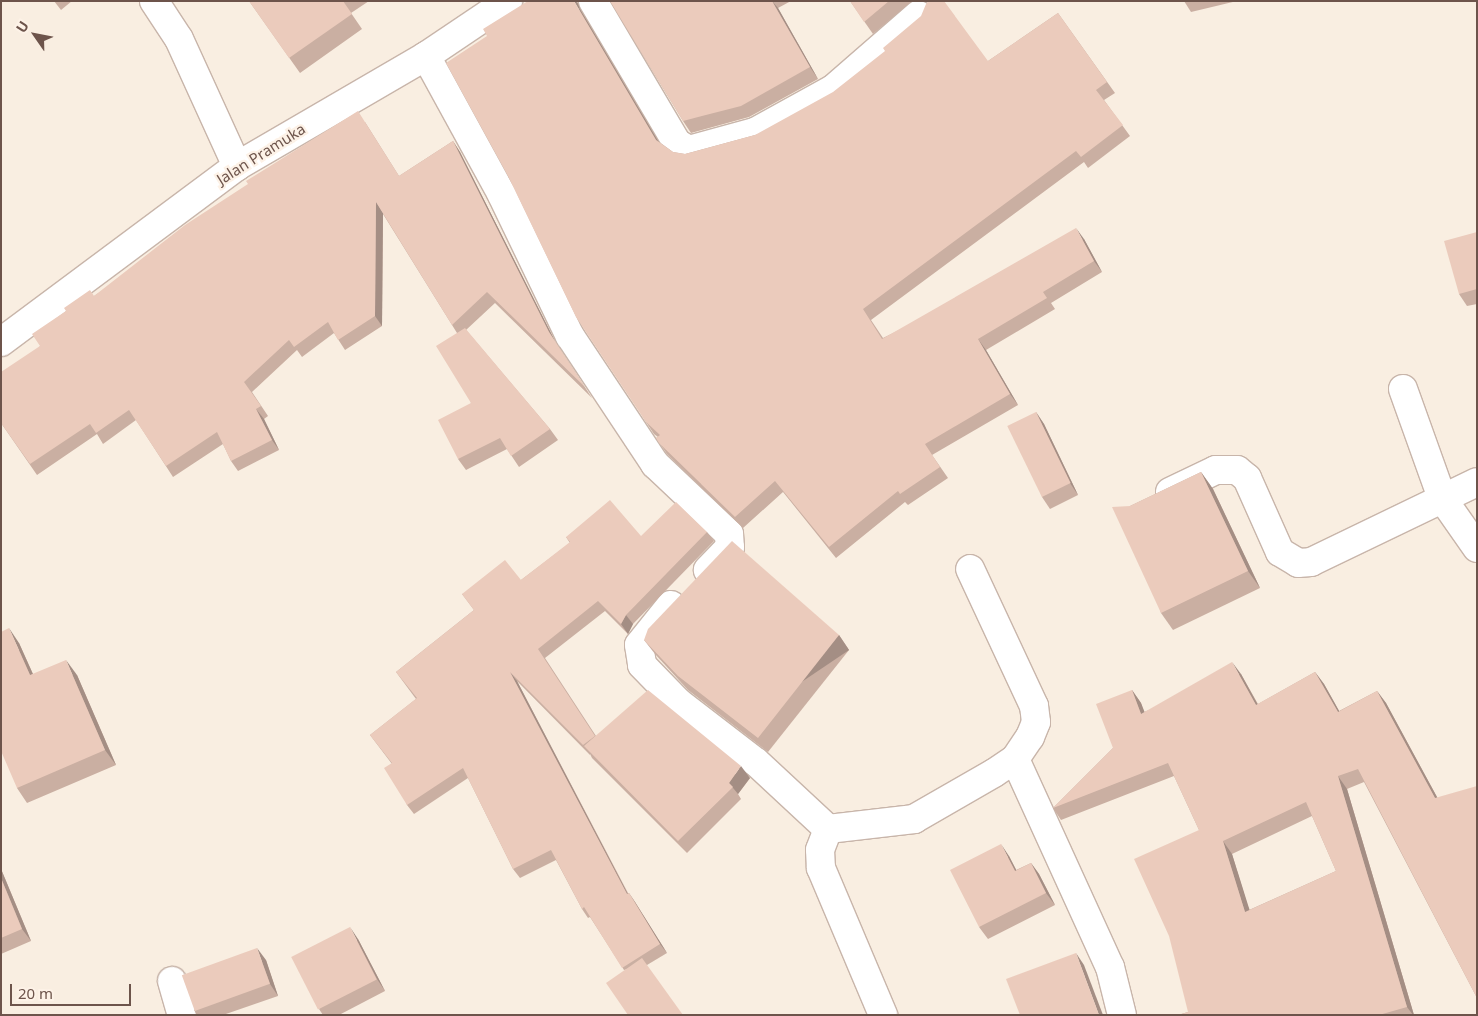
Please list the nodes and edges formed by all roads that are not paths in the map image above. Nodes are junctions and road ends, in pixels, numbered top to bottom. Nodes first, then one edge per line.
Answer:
1 (154, 1) edge
2 (508, 1) edge
3 (593, 1) edge
4 (918, 15) dead end
5 (426, 56) junction
6 (237, 166) junction
7 (5, 332) edge
8 (1403, 389) dead end
9 (1477, 482) edge
10 (1442, 498) junction
11 (1144, 504) edge
12 (1477, 548) edge
13 (970, 569) dead end
14 (1015, 759) junction
15 (828, 829) junction
16 (172, 981) dead end
17 (182, 1015) edge
18 (883, 1015) edge
19 (1122, 1015) edge

1 - 6 street
2 - 5 street, Jalan Pramuka
3 - 4 street
5 - 6 street, Jalan Pramuka
5 - 15 street
6 - 7 street, Jalan Pramuka
8 - 10 street
9 - 10 street
10 - 11 street
10 - 12 street
13 - 14 street
14 - 15 street
14 - 19 street
15 - 18 street
16 - 17 street

